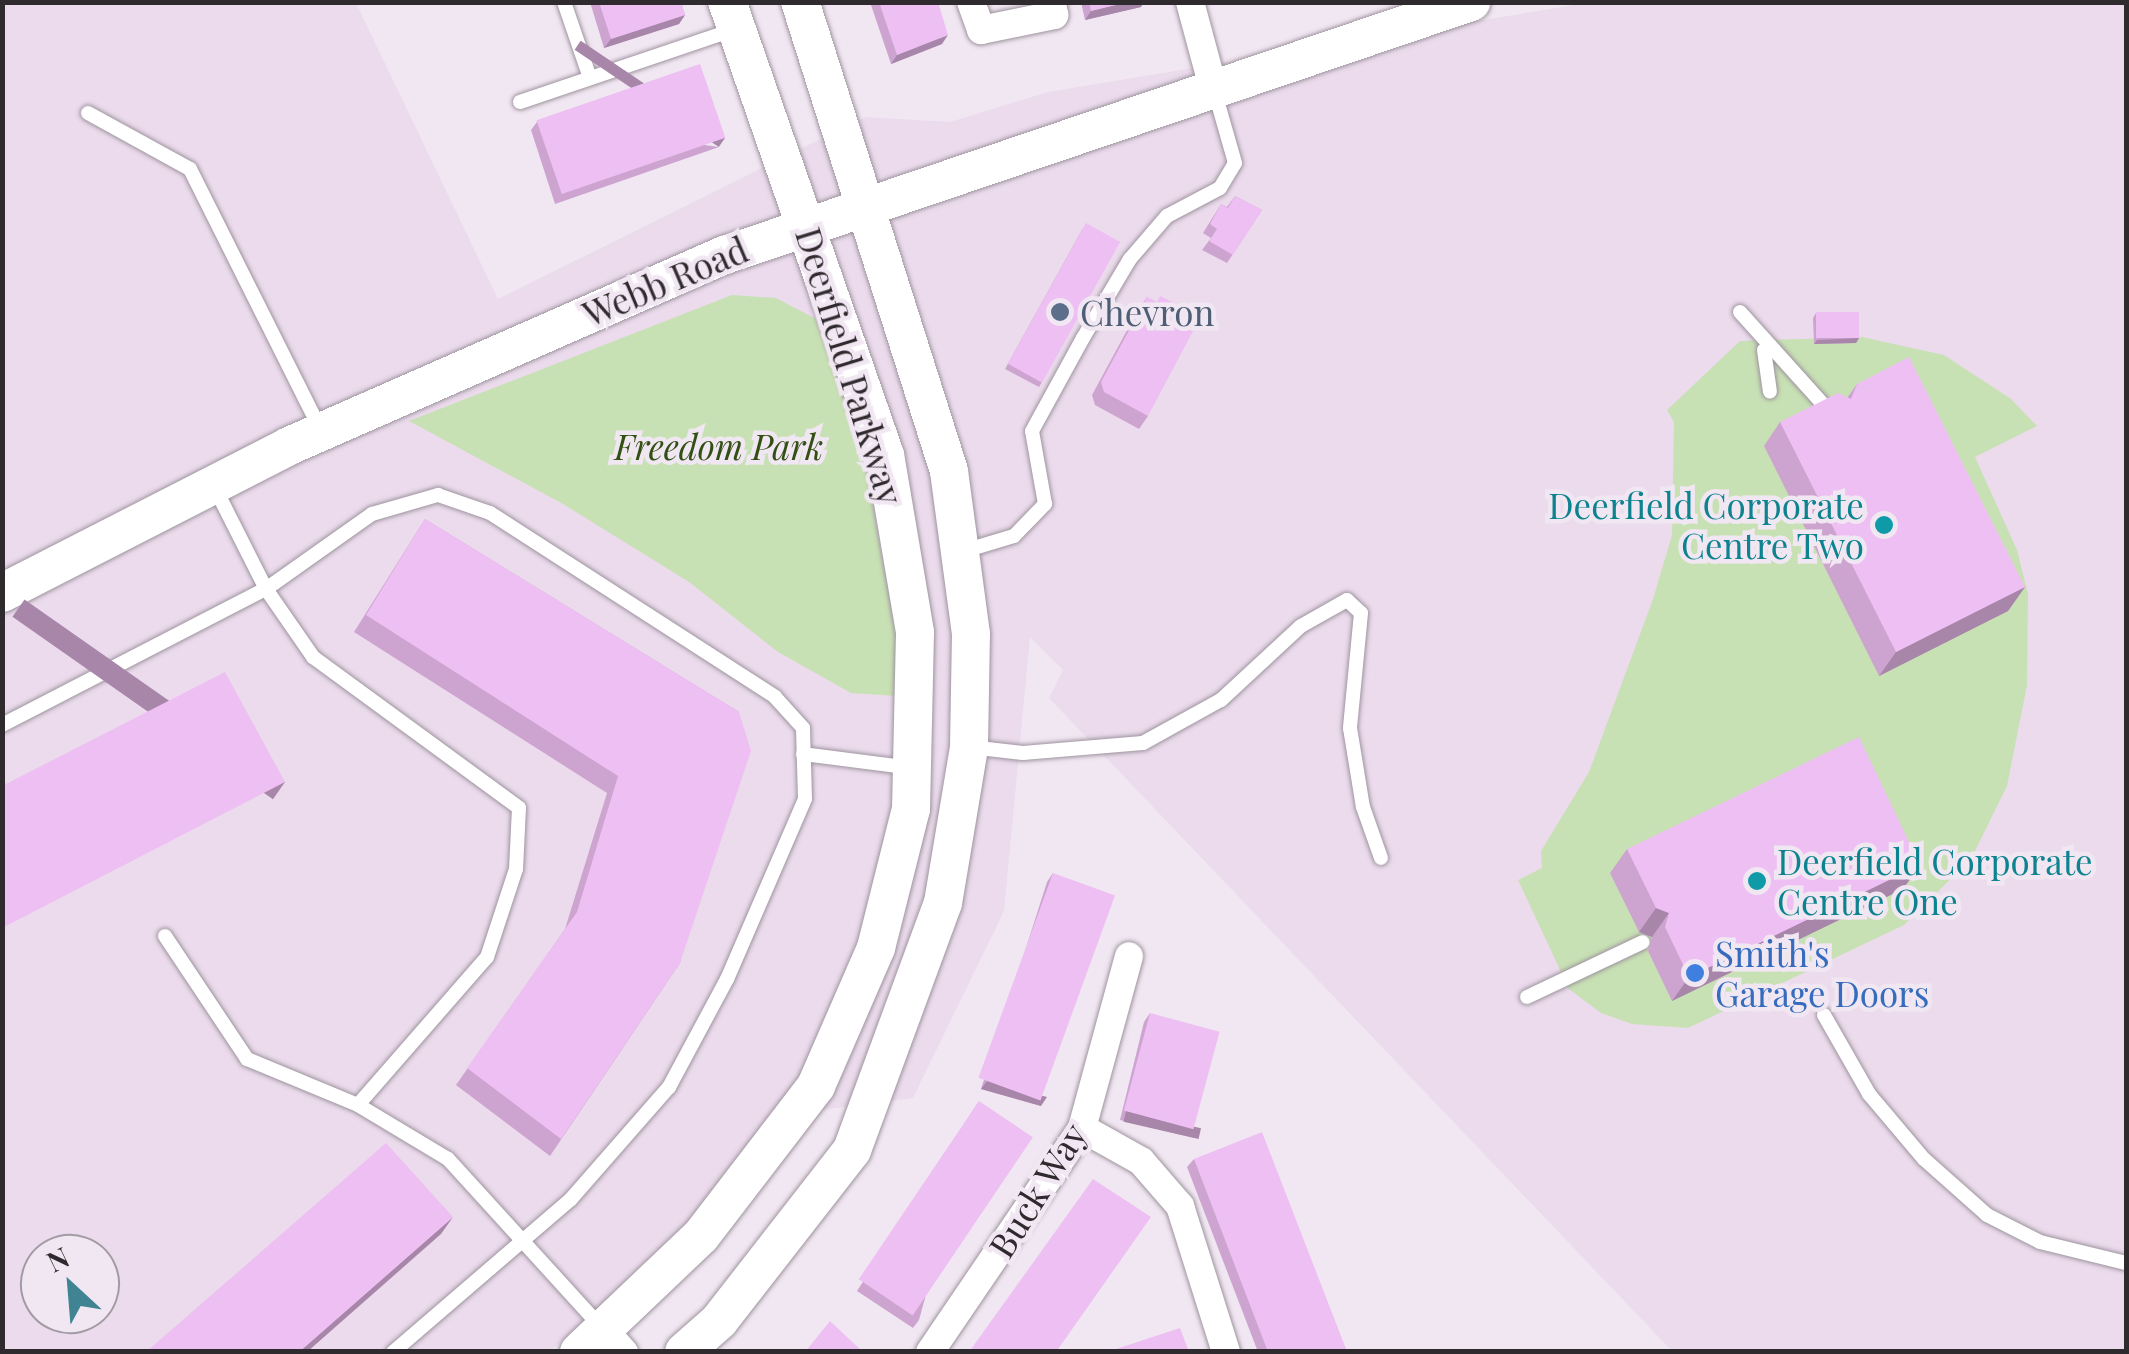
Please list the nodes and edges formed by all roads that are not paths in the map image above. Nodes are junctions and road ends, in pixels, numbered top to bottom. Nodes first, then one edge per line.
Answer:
1 (564, 2) edge
2 (800, 2) edge
3 (971, 2) edge
4 (1052, 2) edge
5 (1190, 2) edge
6 (1471, 2) edge
7 (732, 16) edge
8 (590, 78) junction
9 (1214, 91) junction
10 (520, 102) dead end
11 (88, 112) dead end
12 (866, 205) junction
13 (806, 224) junction
14 (1740, 312) dead end
15 (1759, 340) junction
16 (1770, 392) dead end
17 (1831, 412) edge
18 (321, 432) junction
19 (212, 483) junction
20 (963, 552) junction
21 (266, 589) junction
22 (2, 593) edge
23 (2, 725) edge
24 (969, 747) junction
25 (803, 754) junction
26 (915, 768) junction
27 (1380, 858) dead end
28 (165, 936) dead end
29 (1644, 942) dead end
30 (1129, 956) dead end
31 (1527, 997) dead end
32 (1824, 1015) dead end
33 (358, 1105) junction
34 (1082, 1128) junction
35 (522, 1240) junction
36 (2126, 1263) edge
37 (602, 1344) edge
38 (393, 1352) edge
39 (684, 1352) edge
40 (930, 1352) edge
41 (1226, 1352) edge

1 - 8 lane
2 - 12 main road, Deerfield Parkway
3 - 4 street
5 - 9 street
6 - 9 main road, Webb Road
7 - 8 lane
7 - 13 main road, Deerfield Parkway
8 - 10 lane
9 - 12 main road, Webb Road
9 - 20 lane
11 - 18 lane
12 - 13 main road, Webb Road
12 - 20 main road, Deerfield Parkway
13 - 18 main road, Webb Road
13 - 26 main road, Deerfield Parkway
14 - 15 lane
15 - 16 lane
15 - 17 lane
18 - 19 main road, Webb Road
19 - 21 lane
19 - 22 main road, Webb Road
20 - 24 main road, Deerfield Parkway
21 - 23 lane
21 - 25 lane
21 - 33 lane
24 - 27 lane
24 - 39 main road, Deerfield Parkway
25 - 26 lane
25 - 35 lane
26 - 37 main road, Deerfield Parkway
28 - 33 lane
29 - 31 lane
30 - 34 street, Buck Way
32 - 36 lane
33 - 35 lane
34 - 40 street, Buck Way
34 - 41 street
35 - 37 lane
35 - 38 lane

